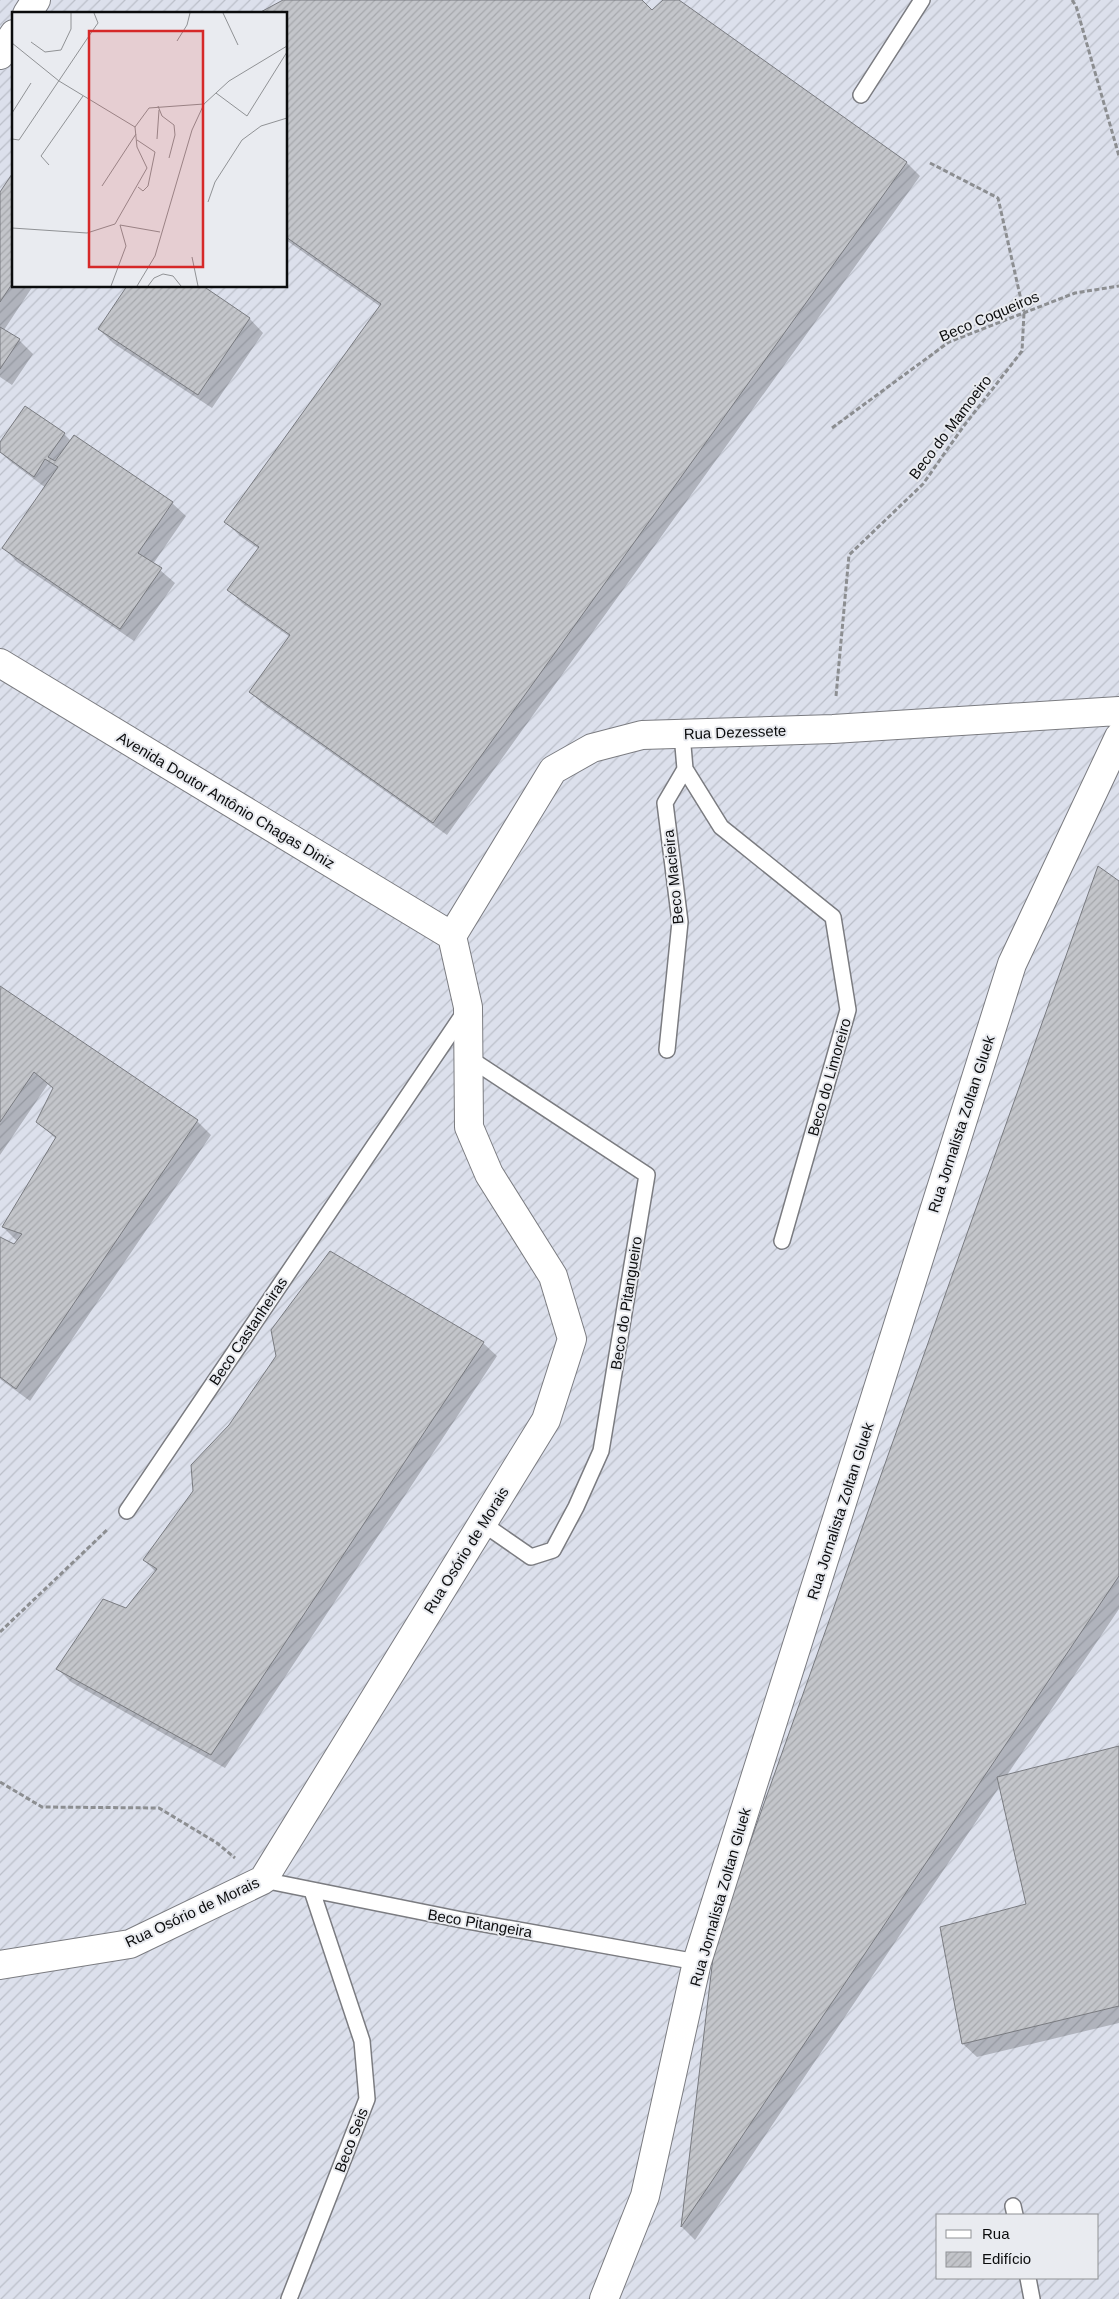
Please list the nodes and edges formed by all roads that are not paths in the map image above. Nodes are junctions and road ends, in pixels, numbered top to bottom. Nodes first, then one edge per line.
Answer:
1 (36, 0) edge
2 (922, 0) edge
3 (28, 12) edge
4 (12, 37) edge
5 (0, 55) edge
6 (861, 95) dead end
7 (0, 663) edge
8 (1119, 711) edge
9 (682, 734) junction
10 (1119, 737) edge
11 (685, 769) junction
12 (452, 936) junction
13 (468, 1007) junction
14 (667, 1050) dead end
15 (469, 1058) junction
16 (782, 1241) dead end
17 (126, 1511) road end
18 (482, 1523) junction
19 (263, 1880) junction
20 (312, 1891) junction
21 (697, 1962) junction
22 (0, 1965) edge
23 (1028, 2279) edge
24 (289, 2299) edge
25 (604, 2299) edge
26 (1032, 2299) edge

1 - 3 street
2 - 6 lane
4 - 5 street
7 - 12 street, Avenida Doutor Antônio Chagas Diniz
8 - 9 street, Rua Dezessete
9 - 11 lane, Beco do Limoreiro
9 - 12 street, Rua Dezessete
10 - 21 street, Rua Jornalista Zoltan Gluek
11 - 14 lane, Beco Macieira
11 - 16 lane, Beco do Limoreiro
12 - 13 street, Rua Osório de Morais
13 - 15 street, Rua Osório de Morais
13 - 17 lane, Beco Castanheiras
15 - 18 street, Rua Osório de Morais
15 - 18 lane, Beco do Pitangueiro
18 - 19 street, Rua Osório de Morais
19 - 20 lane, Beco Pitangeira
19 - 22 street, Rua Osório de Morais
20 - 21 lane, Beco Pitangeira
20 - 24 lane, Beco Seis
21 - 25 street, Rua Jornalista Zoltan Gluek
23 - 26 lane

